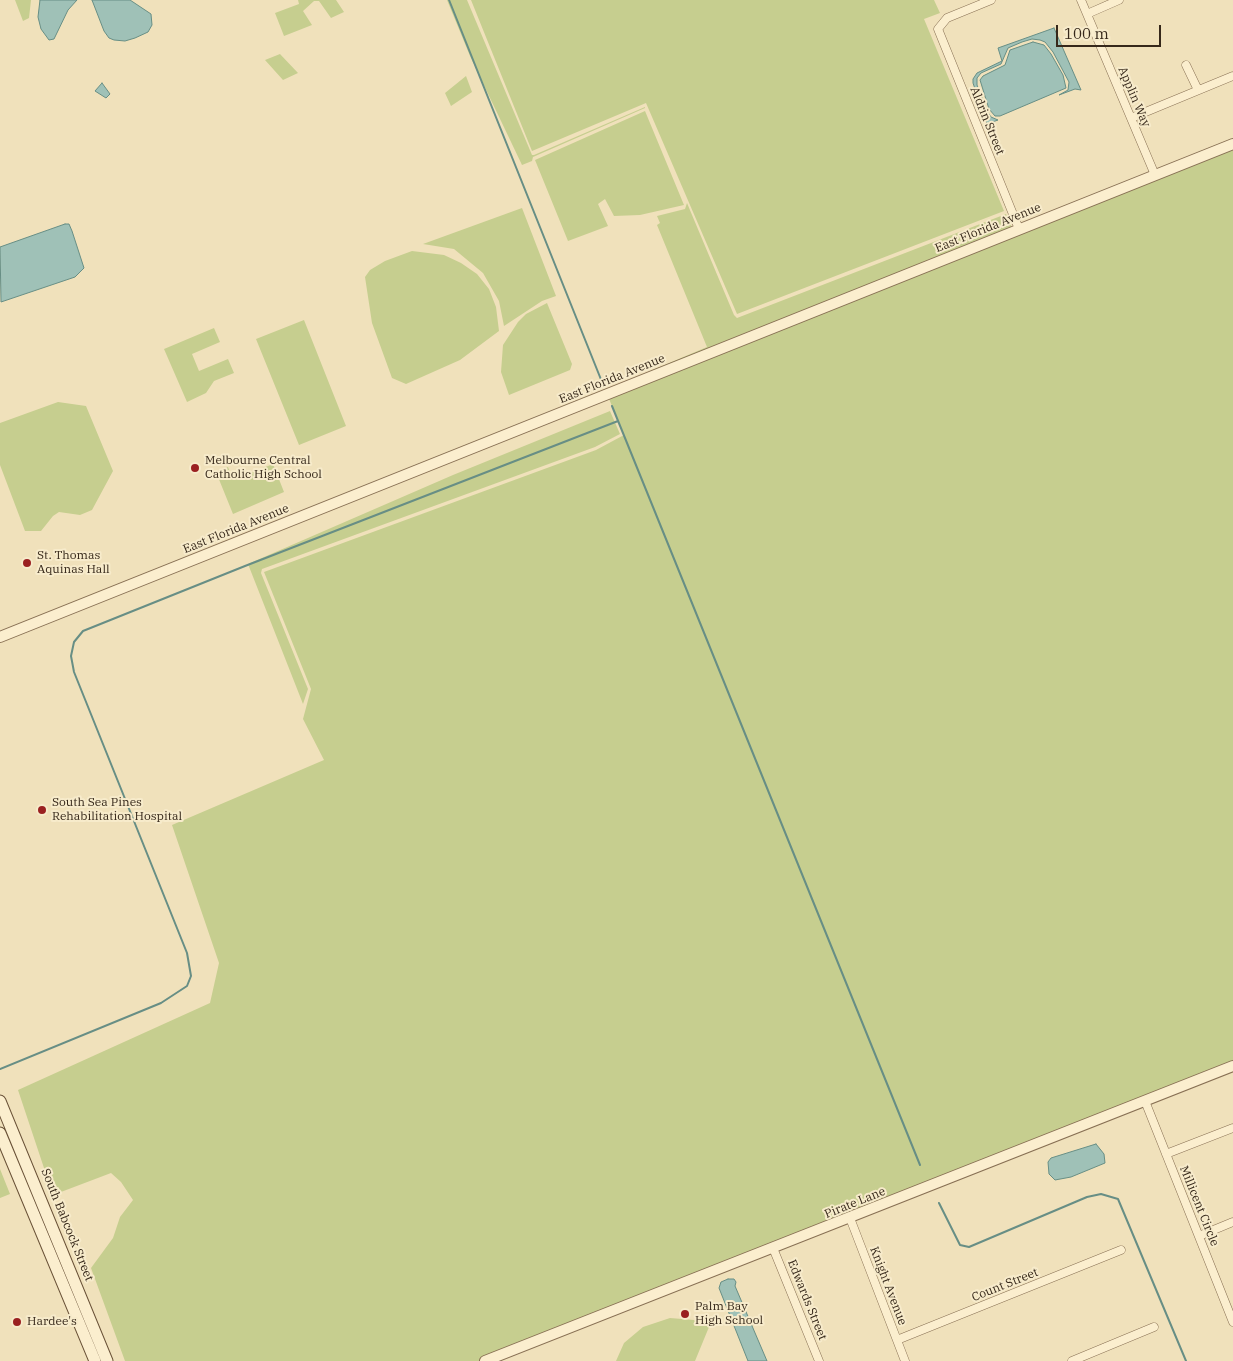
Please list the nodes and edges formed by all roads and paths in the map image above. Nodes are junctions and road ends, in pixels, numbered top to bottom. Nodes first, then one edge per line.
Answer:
1 (988, 0) edge
2 (1082, 0) edge
3 (1120, 0) edge
4 (1087, 14) junction
5 (1186, 65) dead end
6 (1233, 76) edge
7 (1198, 90) junction
8 (1131, 118) junction
9 (1233, 144) edge
10 (1155, 175) junction
11 (1019, 229) junction
12 (0, 637) edge
13 (1233, 1066) edge
14 (0, 1101) edge
15 (1145, 1101) junction
16 (1233, 1128) edge
17 (0, 1133) edge
18 (1166, 1154) junction
19 (850, 1218) junction
20 (1233, 1222) edge
21 (1199, 1236) junction
22 (773, 1248) junction
23 (1121, 1250) dead end
24 (1233, 1322) edge
25 (1154, 1327) dead end
26 (897, 1340) junction
27 (95, 1361) edge
28 (107, 1361) edge
29 (485, 1361) edge
30 (819, 1361) edge
31 (905, 1361) edge
32 (1072, 1361) edge

1 - 11 street, Aldrin Street
2 - 4 street, Applin Way
3 - 4 street
4 - 8 street, Applin Way
5 - 7 street
6 - 7 street
7 - 8 street
8 - 10 street, Applin Way
9 - 10 street, East Florida Avenue
10 - 11 street, East Florida Avenue
11 - 12 street, East Florida Avenue
13 - 15 street, Pirate Lane
14 - 28 main road, South Babcock Street
15 - 18 street, Millicent Circle
15 - 19 street, Pirate Lane
16 - 18 street, Millicent Circle
17 - 27 main road, South Babcock Street
18 - 21 street, Millicent Circle
19 - 22 street, Pirate Lane
19 - 26 street, Knight Avenue
20 - 21 street
21 - 24 street, Millicent Circle
22 - 29 street, Pirate Lane
22 - 30 street, Edwards Street
23 - 26 street, Count Street
25 - 32 street
26 - 31 street, Knight Avenue

